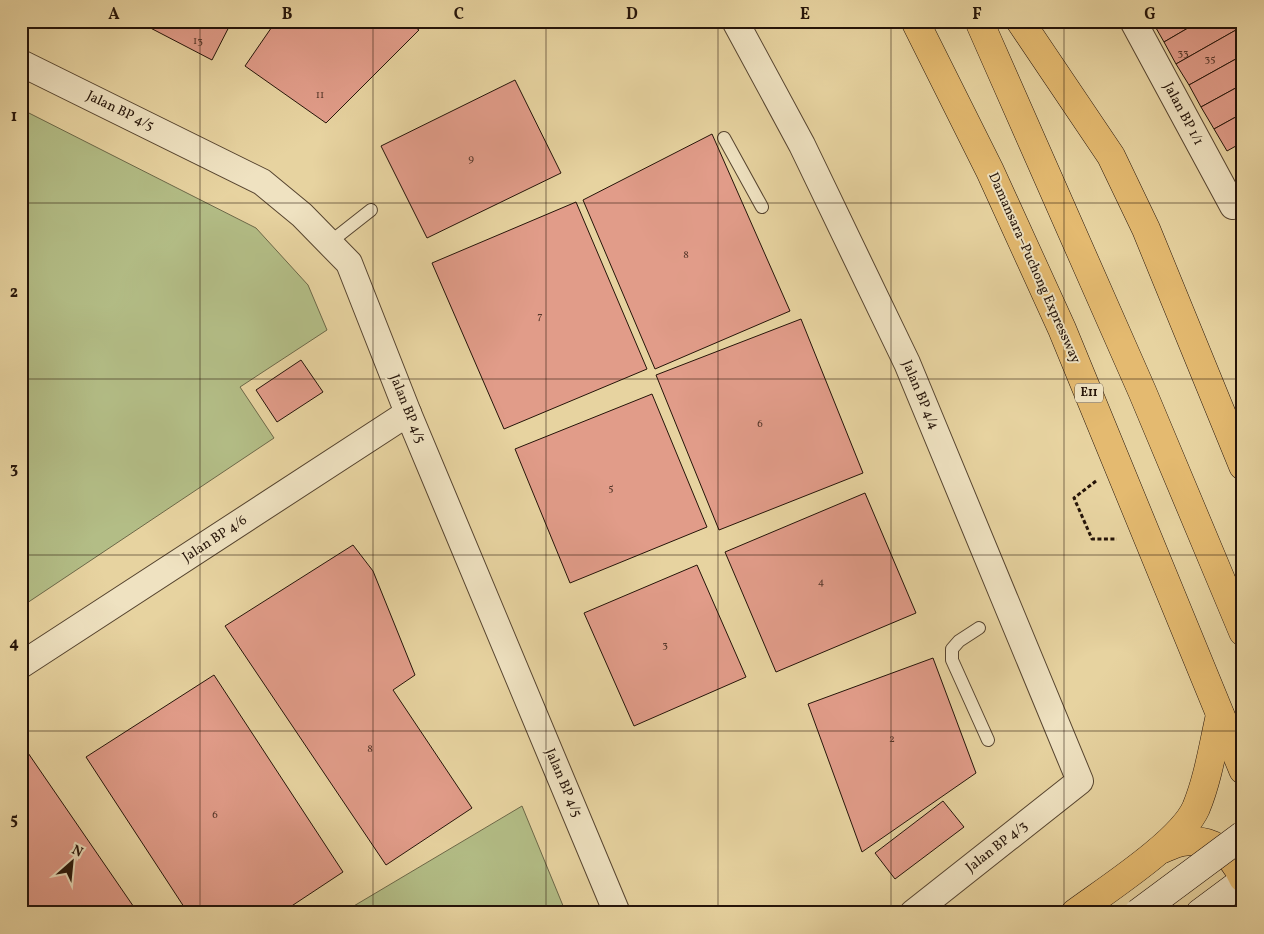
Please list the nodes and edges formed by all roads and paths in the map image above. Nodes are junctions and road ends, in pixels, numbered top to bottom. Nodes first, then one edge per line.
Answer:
1 (735, 21) edge
2 (915, 21) edge
3 (980, 21) edge
4 (1020, 21) edge
5 (1133, 21) edge
6 (21, 62) edge
7 (724, 138) dead end
8 (762, 207) dead end
9 (1239, 207) edge
10 (372, 210) dead end
11 (328, 243) junction
12 (1198, 358) junction
13 (408, 412) junction
14 (1243, 445) edge
15 (1118, 465) junction
16 (1243, 466) edge
17 (1148, 538) junction
18 (979, 628) dead end
19 (1243, 632) edge
20 (21, 665) edge
21 (1220, 716) junction
22 (988, 740) dead end
23 (1243, 770) edge
24 (1080, 781) joint
25 (1243, 835) edge
26 (1159, 850) junction
27 (1243, 880) edge
28 (617, 913) edge
29 (913, 913) edge
30 (1075, 913) edge
31 (1138, 913) edge
32 (1200, 913) edge

1 - 24 street, Jalan BP 4/4
2 - 15 highway, Damansara–Puchong Expressway / E11
3 - 19 highway
4 - 12 highway
5 - 9 street, Jalan BP 1/1
6 - 11 street, Jalan BP 4/5
7 - 8 lane
10 - 11 lane
11 - 13 street, Jalan BP 4/5
12 - 14 highway
12 - 16 highway
13 - 20 street, Jalan BP 4/6
13 - 28 street, Jalan BP 4/5
15 - 17 highway, Damansara–Puchong Expressway / E11
15 - 17 path
17 - 21 highway, Damansara–Puchong Expressway / E11
18 - 22 lane
21 - 23 highway, Damansara–Puchong Expressway / E11
21 - 26 highway
24 - 29 street, Jalan BP 4/3
25 - 31 main road, bridge
26 - 27 highway
26 - 30 highway
27 - 32 main road

